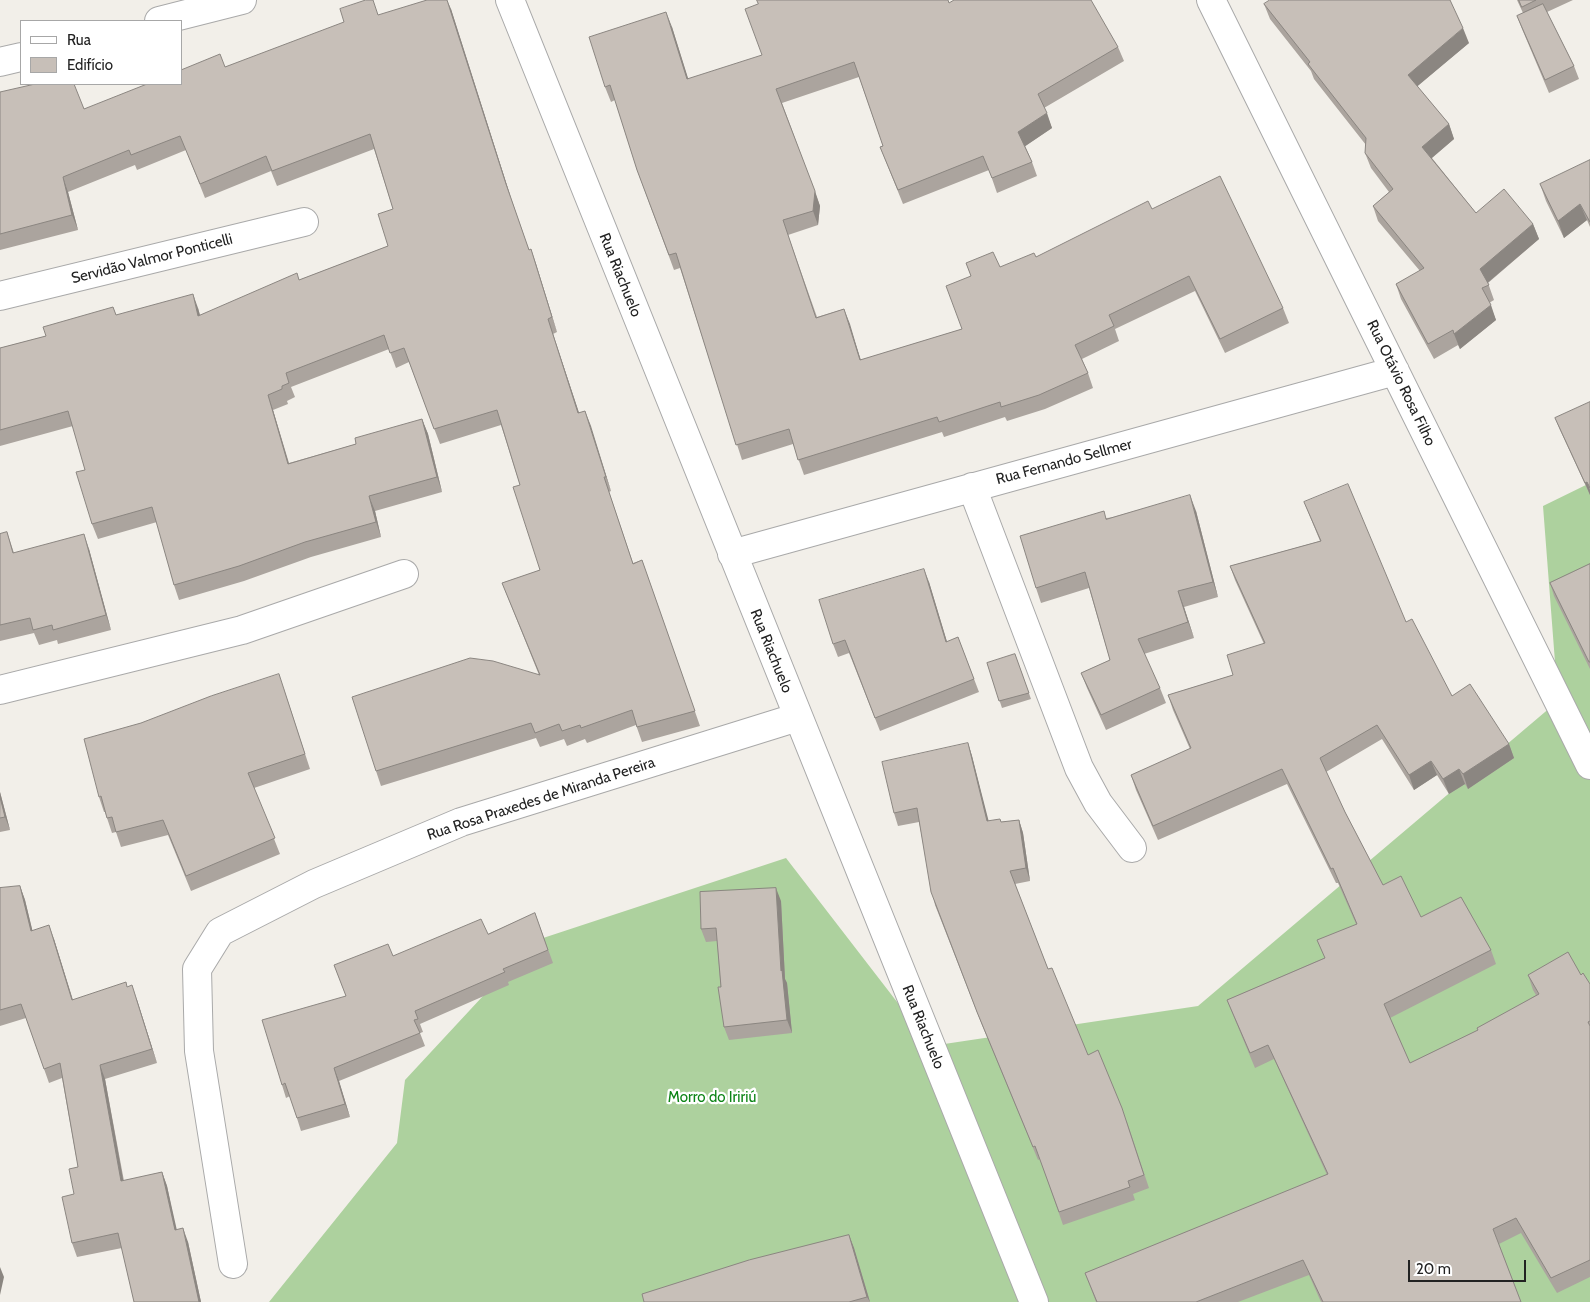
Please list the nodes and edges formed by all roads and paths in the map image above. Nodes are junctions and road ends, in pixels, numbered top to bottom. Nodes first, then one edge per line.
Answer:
1 (242, 0) edge
2 (510, 0) edge
3 (1211, 0) edge
4 (163, 20) edge
5 (20, 57) edge
6 (0, 62) edge
7 (304, 222) dead end
8 (0, 296) edge
9 (1395, 371) junction
10 (972, 487) junction
11 (732, 554) junction
12 (404, 574) dead end
13 (0, 690) edge
14 (798, 717) junction
15 (1590, 765) edge
16 (1132, 848) dead end
17 (233, 1264) dead end
18 (1034, 1302) edge

1 - 4 street
2 - 11 street, Rua Riachuelo
3 - 9 street, Rua Otávio Rosa Filho
5 - 6 street
7 - 8 street, Servidão Valmor Ponticelli
9 - 10 street, Rua Fernando Sellmer
9 - 15 street, Rua Otávio Rosa Filho
10 - 11 street, Rua Fernando Sellmer
10 - 16 street
11 - 14 street, Rua Riachuelo
12 - 13 street
14 - 17 street, Rua Rosa Praxedes de Miranda Pereira
14 - 18 street, Rua Riachuelo

